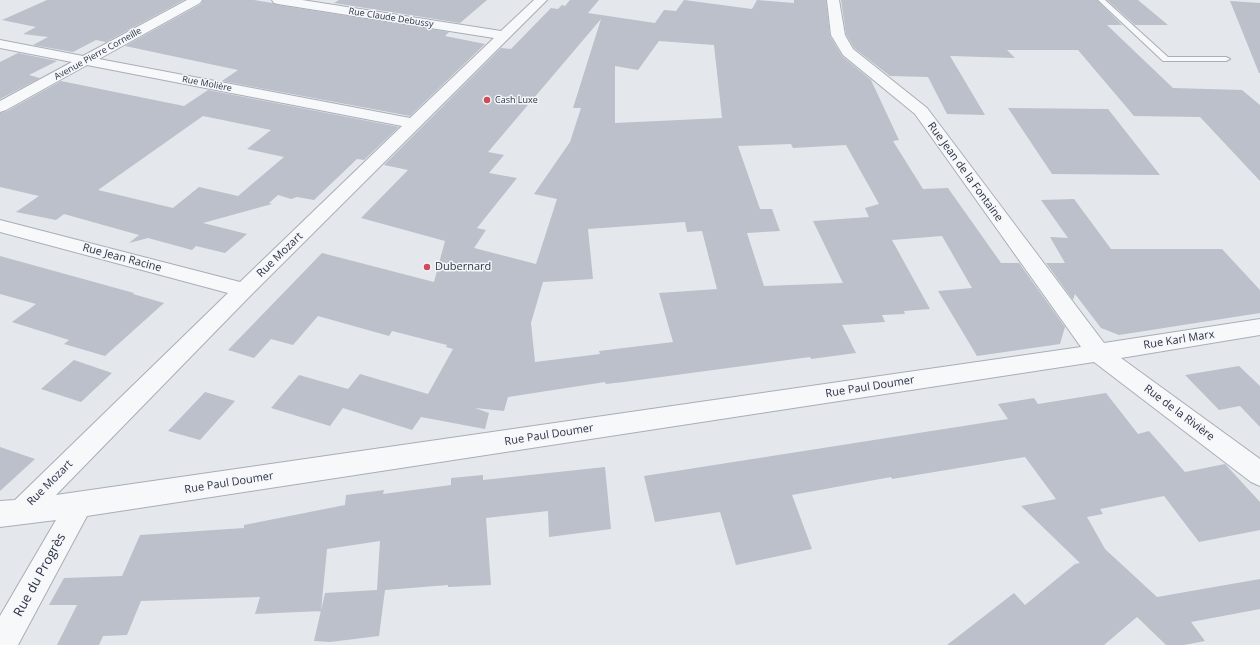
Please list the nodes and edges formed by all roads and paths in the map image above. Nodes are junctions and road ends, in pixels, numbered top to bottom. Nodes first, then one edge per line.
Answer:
1 (196, 0) edge
2 (278, 0) edge
3 (542, 0) edge
4 (833, 0) edge
5 (1101, 0) edge
6 (504, 36) junction
7 (0, 44) edge
8 (1226, 59) dead end
9 (87, 61) junction
10 (0, 107) edge
11 (414, 124) junction
12 (0, 226) edge
13 (244, 290) junction
14 (1260, 327) edge
15 (1098, 353) junction
16 (1260, 474) edge
17 (79, 505) junction
18 (10, 513) edge
19 (1, 645) edge

1 - 9 street, Avenue Pierre Corneille
2 - 6 street, Rue Claude Debussy
3 - 6 street, Rue Mozart
4 - 15 street, Rue Jean de la Fontaine
5 - 8 lane
6 - 11 street, Rue Mozart
7 - 9 street, Rue Molière
9 - 10 street, Avenue Pierre Corneille
9 - 11 street, Rue Molière
11 - 13 street, Rue Mozart
12 - 13 street, Rue Jean Racine
13 - 18 street, Rue Mozart
14 - 15 street, Rue Karl Marx
15 - 16 street, Rue de la Rivière
15 - 17 street, Rue Paul Doumer
17 - 18 street, Rue Paul Doumer
17 - 19 street, Rue du Progrès

